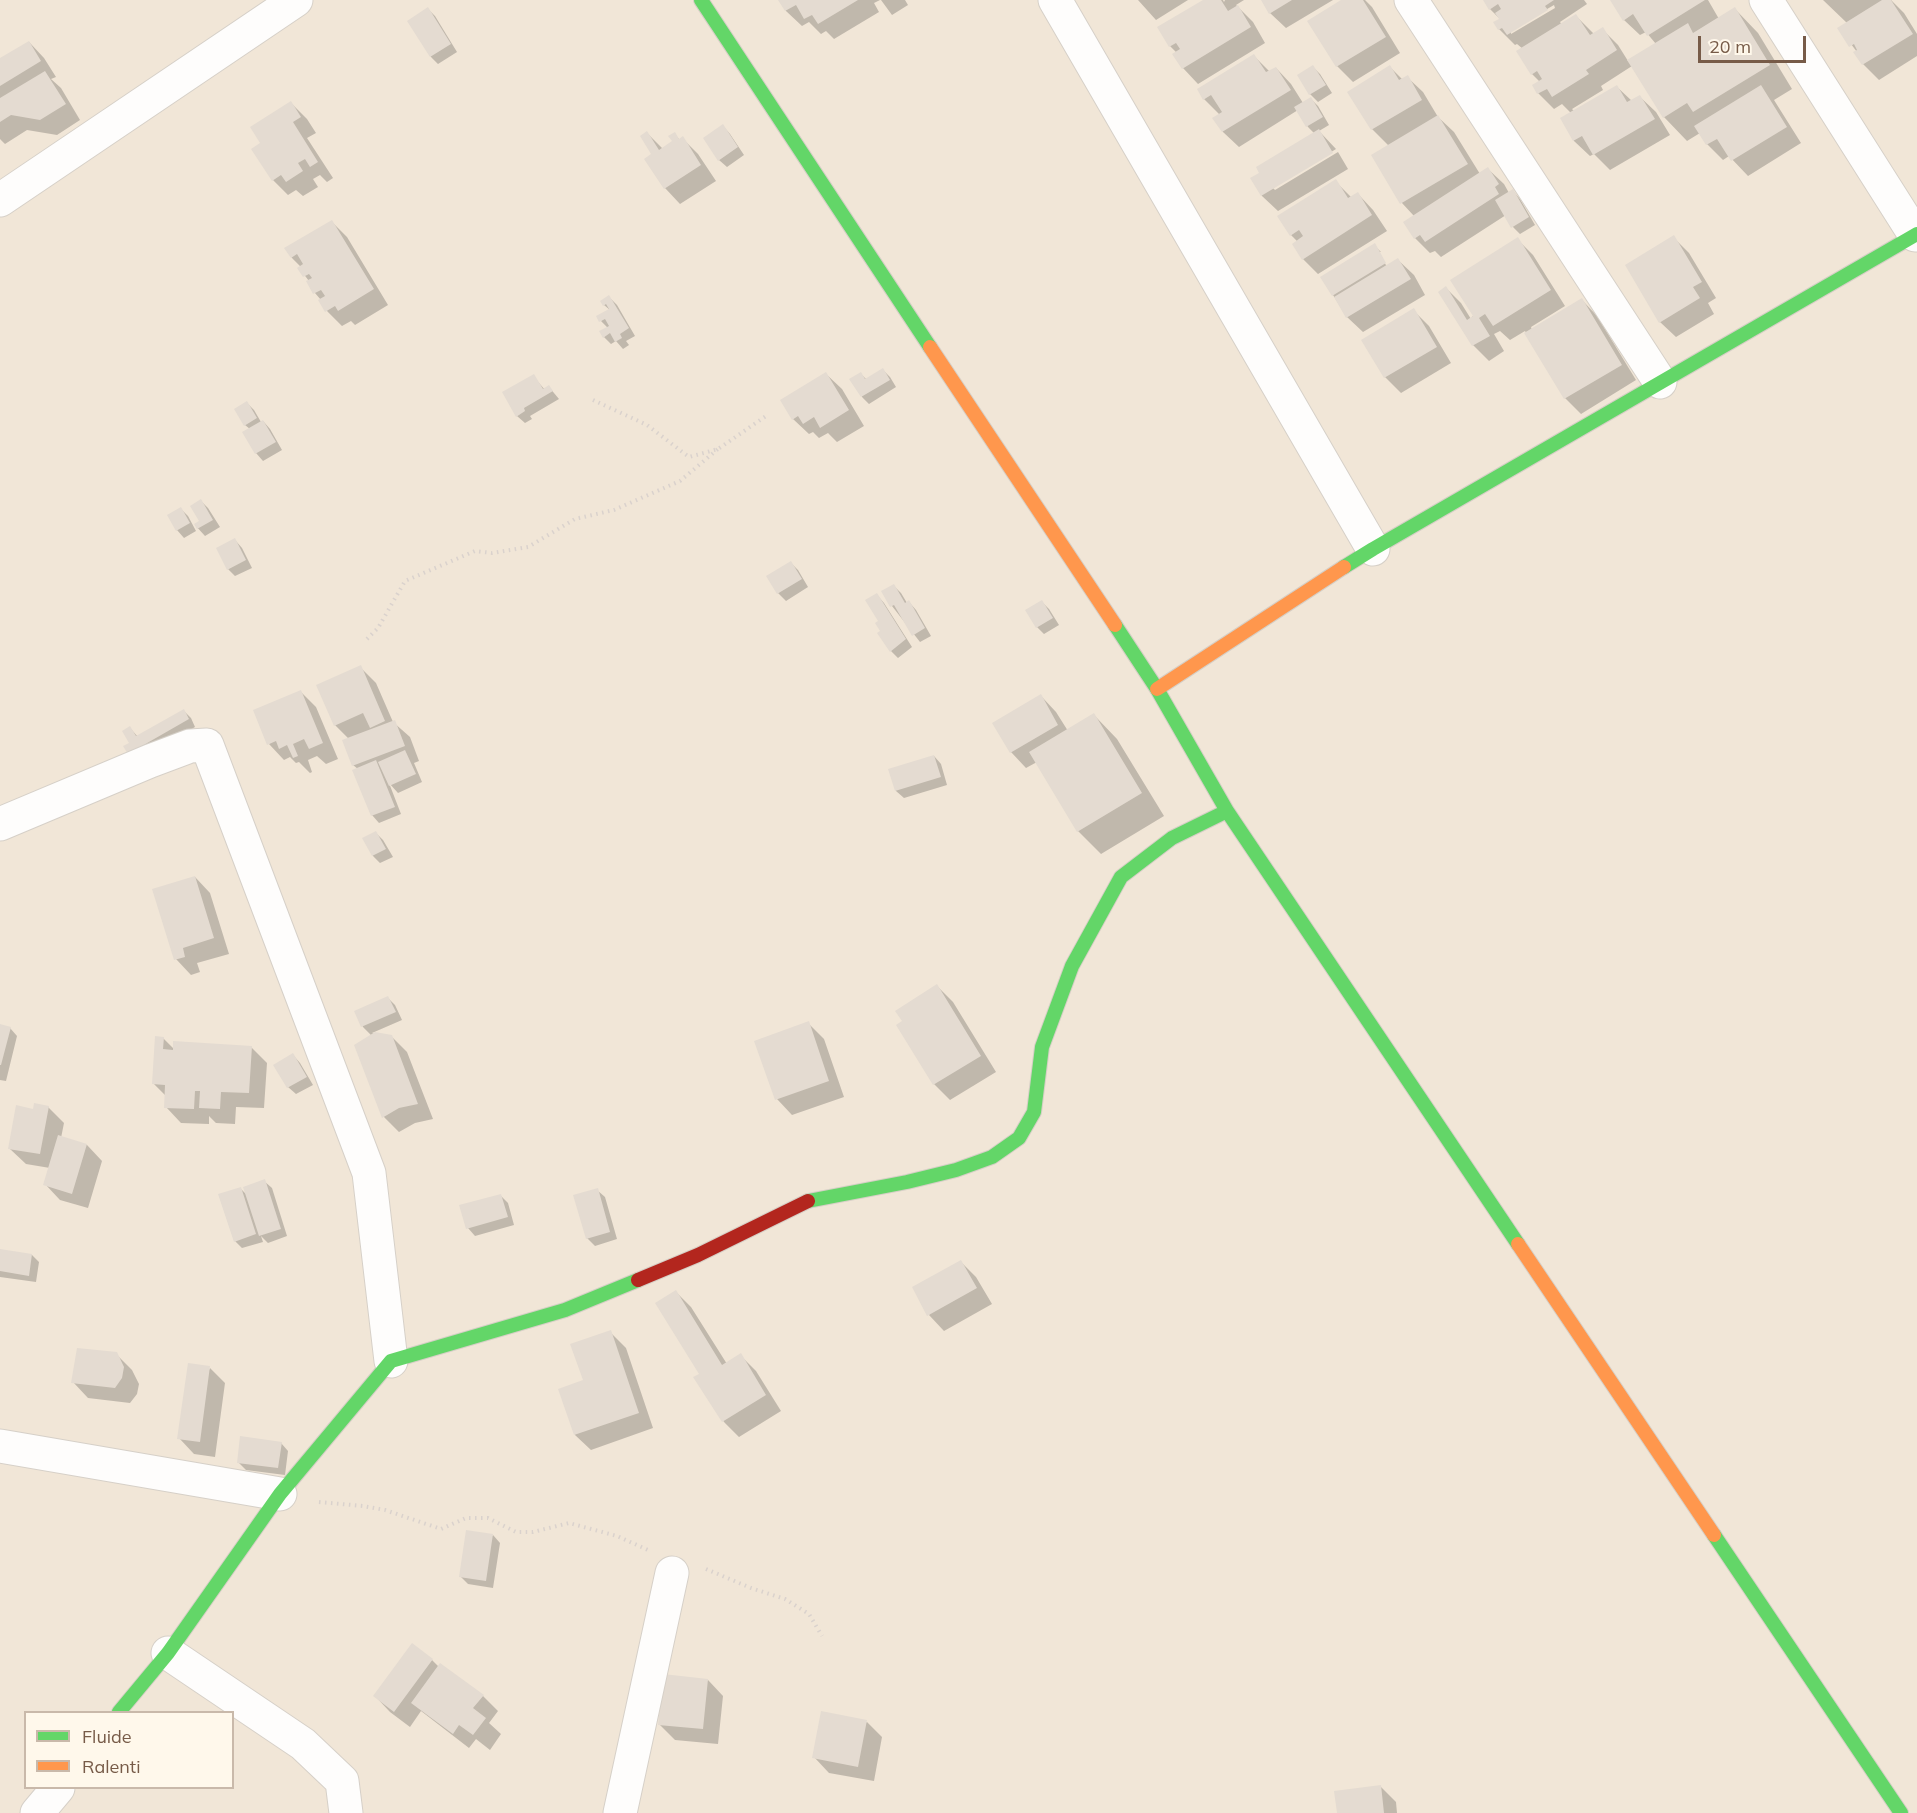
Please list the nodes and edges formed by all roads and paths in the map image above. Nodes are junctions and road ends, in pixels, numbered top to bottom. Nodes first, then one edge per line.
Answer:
1 (296, 0) edge
2 (701, 0) edge
3 (1055, 0) edge
4 (1411, 0) edge
5 (1766, 0) edge
6 (0, 200) edge
7 (1916, 235) edge
8 (1660, 382) junction
9 (593, 400) dead end
10 (766, 416) dead end
11 (718, 449) junction
12 (1373, 549) junction
13 (367, 639) dead end
14 (1157, 689) junction
15 (1227, 811) junction
16 (0, 824) edge
17 (391, 1361) junction
18 (0, 1446) edge
19 (280, 1494) junction
20 (677, 1565) junction
21 (822, 1636) dead end
22 (168, 1653) junction
23 (122, 1711) edge
24 (57, 1789) edge
25 (37, 1813) edge
26 (346, 1813) edge
27 (620, 1813) edge
28 (1901, 1813) edge

1 - 6 street
2 - 14 street
3 - 12 street
4 - 8 street
5 - 7 street
7 - 8 street
8 - 12 street
9 - 11 path
10 - 11 path
11 - 13 path
12 - 14 street
14 - 15 street
15 - 17 street
15 - 28 street
16 - 17 street
17 - 19 street
18 - 19 street
19 - 20 path
19 - 22 street
20 - 21 path
20 - 27 street
22 - 23 street
22 - 26 street
24 - 25 street

